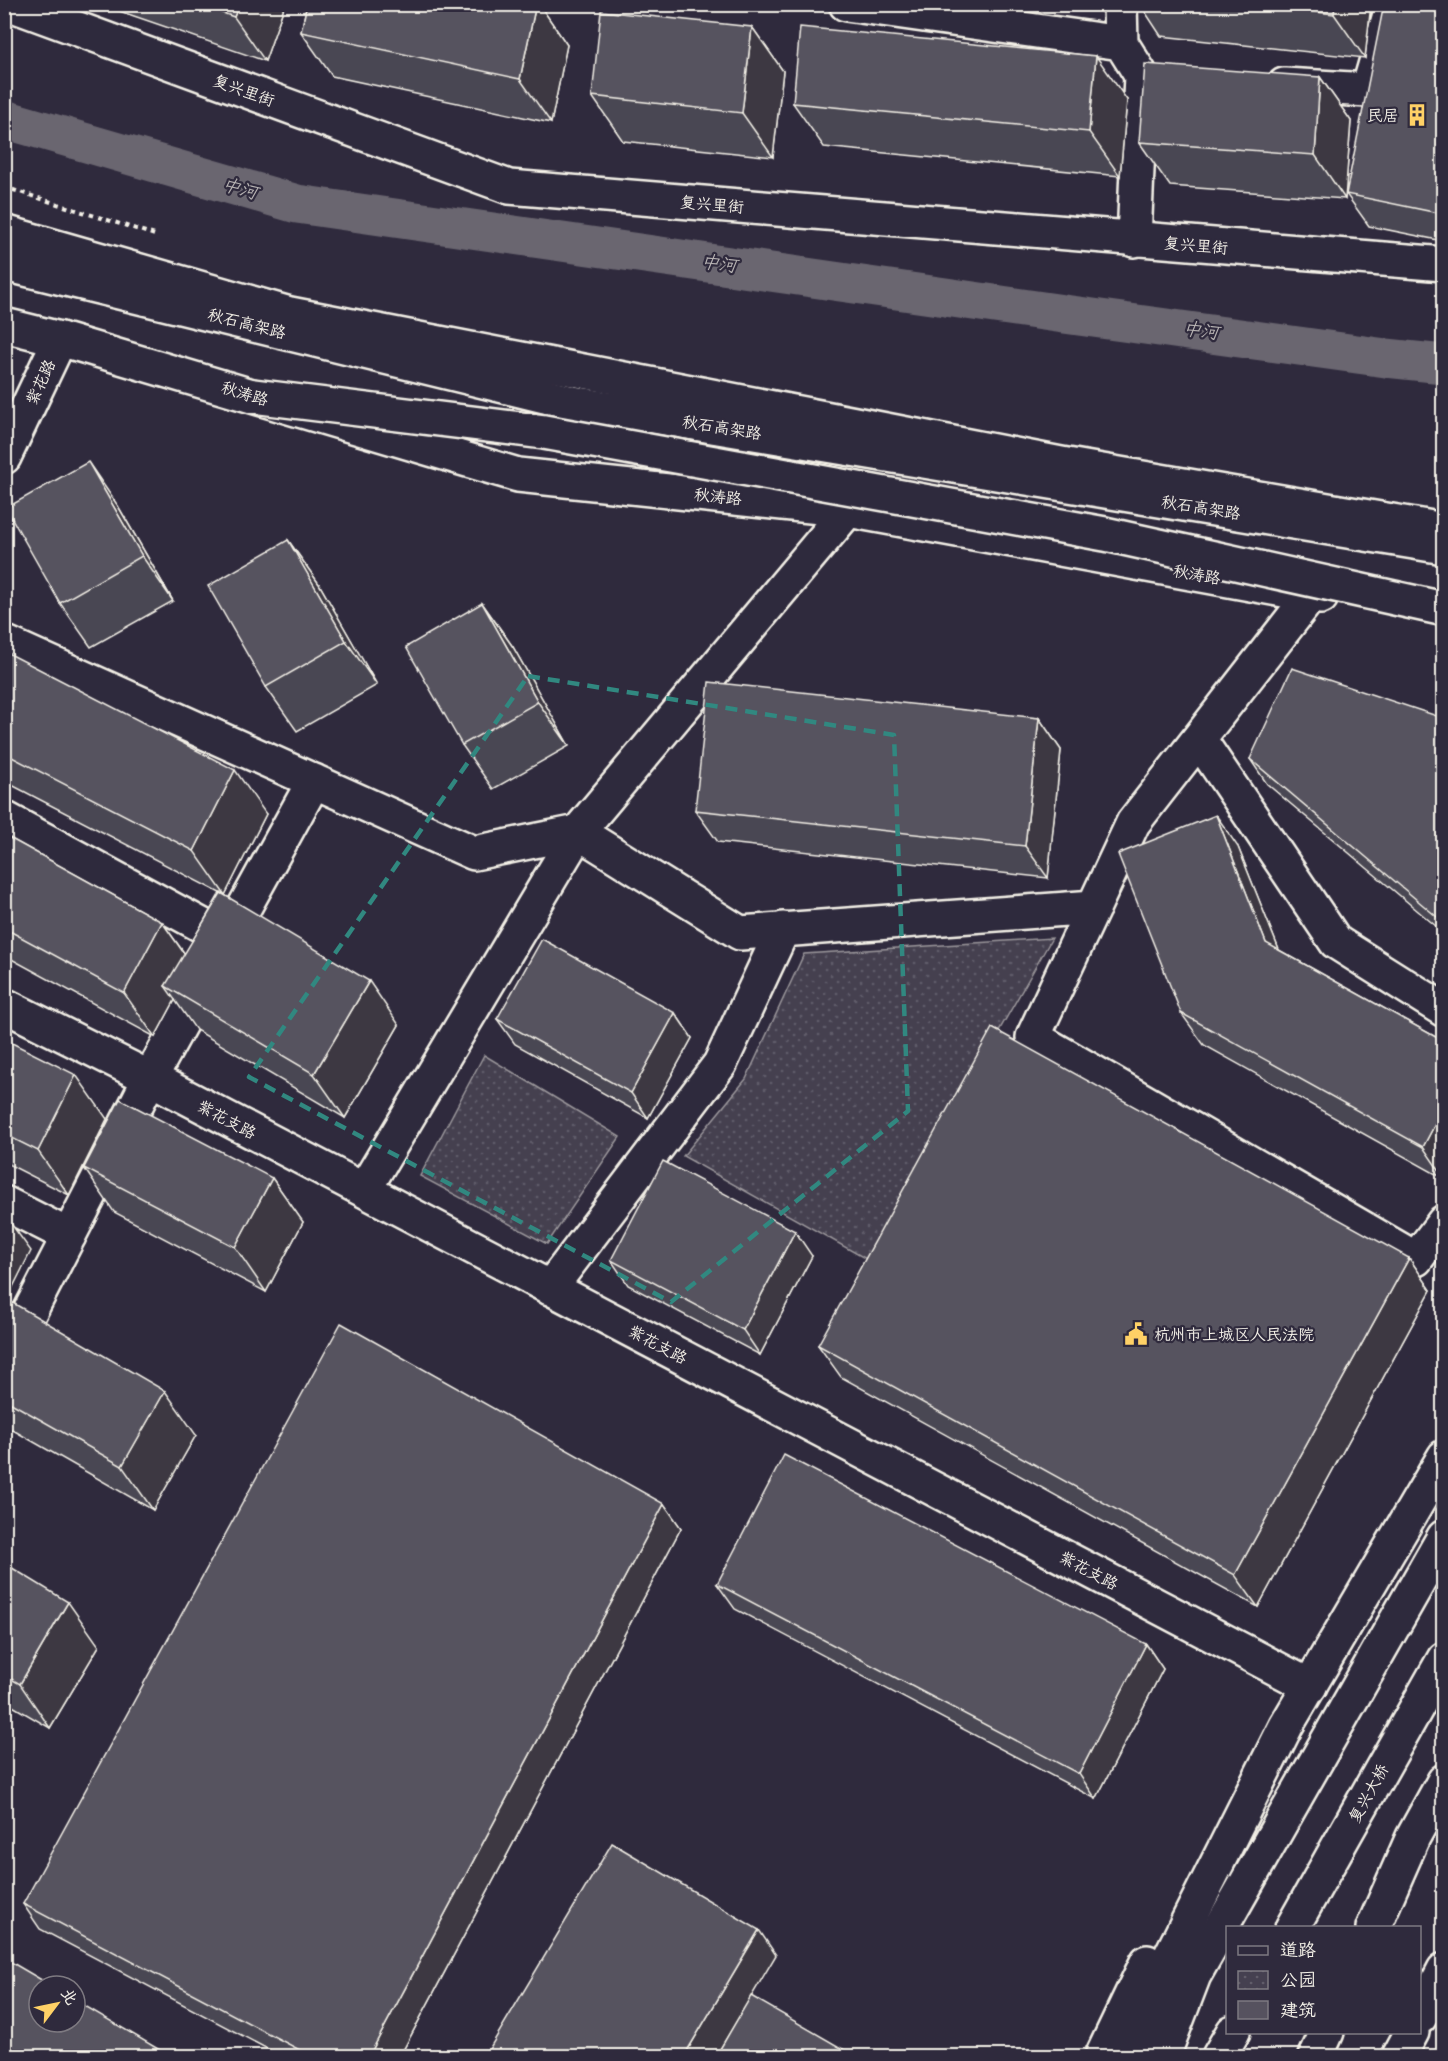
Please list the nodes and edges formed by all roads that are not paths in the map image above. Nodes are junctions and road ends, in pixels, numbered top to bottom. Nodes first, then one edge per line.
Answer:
1 (10, 4) edge
2 (846, 4) edge
3 (1120, 4) edge
4 (1393, 4) edge
5 (1121, 43) junction
6 (1249, 82) edge
7 (4, 232) edge
8 (1134, 240) junction
9 (7, 264) edge
10 (1443, 264) edge
11 (4, 325) edge
12 (60, 339) junction
13 (253, 396) junction
14 (4, 457) edge
15 (848, 510) junction
16 (1443, 530) edge
17 (1443, 547) edge
18 (1311, 595) junction
19 (1443, 609) edge
20 (1443, 620) edge
21 (4, 642) edge
22 (1199, 739) dead end
23 (314, 781) junction
24 (4, 818) edge
25 (578, 832) junction
26 (1094, 907) junction
27 (783, 929) junction
28 (227, 939) junction
29 (4, 1005) edge
30 (1443, 1010) edge
31 (150, 1078) junction
32 (364, 1190) junction
33 (4, 1203) edge
34 (1443, 1221) edge
35 (69, 1236) junction
36 (550, 1288) junction
37 (4, 1362) edge
38 (1443, 1457) edge
39 (1443, 1537) edge
40 (1443, 1659) edge
41 (1310, 1686) junction
42 (1286, 1726) junction
43 (1443, 1781) edge
44 (1293, 1926) edge
45 (1374, 1926) edge
46 (1443, 1970) edge
47 (1421, 2013) edge
48 (1232, 2034) edge
49 (1326, 2034) edge
50 (1411, 2034) edge
51 (1102, 2056) edge
52 (1132, 2056) edge
53 (1163, 2056) edge
54 (1219, 2056) edge
55 (1316, 2056) edge
56 (1399, 2056) edge

1 - 8 main road, 复兴里街
2 - 5 main road
3 - 5 main road
4 - 6 main road
5 - 8 main road
7 - 16 main road
8 - 10 main road, 复兴里街
9 - 17 main road, 秋石高架路
11 - 12 main road, 秋涛路
12 - 13 main road, 秋涛路
12 - 14 main road, 紫花路
13 - 15 main road, 秋涛路
13 - 19 main road, bridge
15 - 18 main road, 秋涛路
15 - 25 main road
18 - 20 main road, 秋涛路
18 - 26 main road
21 - 23 main road
22 - 30 main road
23 - 25 main road
23 - 28 main road
24 - 28 main road
25 - 27 main road
25 - 32 main road
26 - 27 main road
26 - 34 main road
27 - 36 main road
28 - 31 main road
29 - 31 main road, 紫花支路
31 - 32 main road, 紫花支路
31 - 35 main road
32 - 36 main road, 紫花支路
33 - 35 main road
35 - 37 main road
36 - 41 main road, 紫花支路
38 - 41 main road
39 - 53 main road
40 - 44 main road, 复兴大桥
41 - 42 main road
42 - 51 main road
42 - 52 main road
43 - 45 main road
46 - 47 main road
48 - 54 main road
49 - 55 main road
50 - 56 main road

